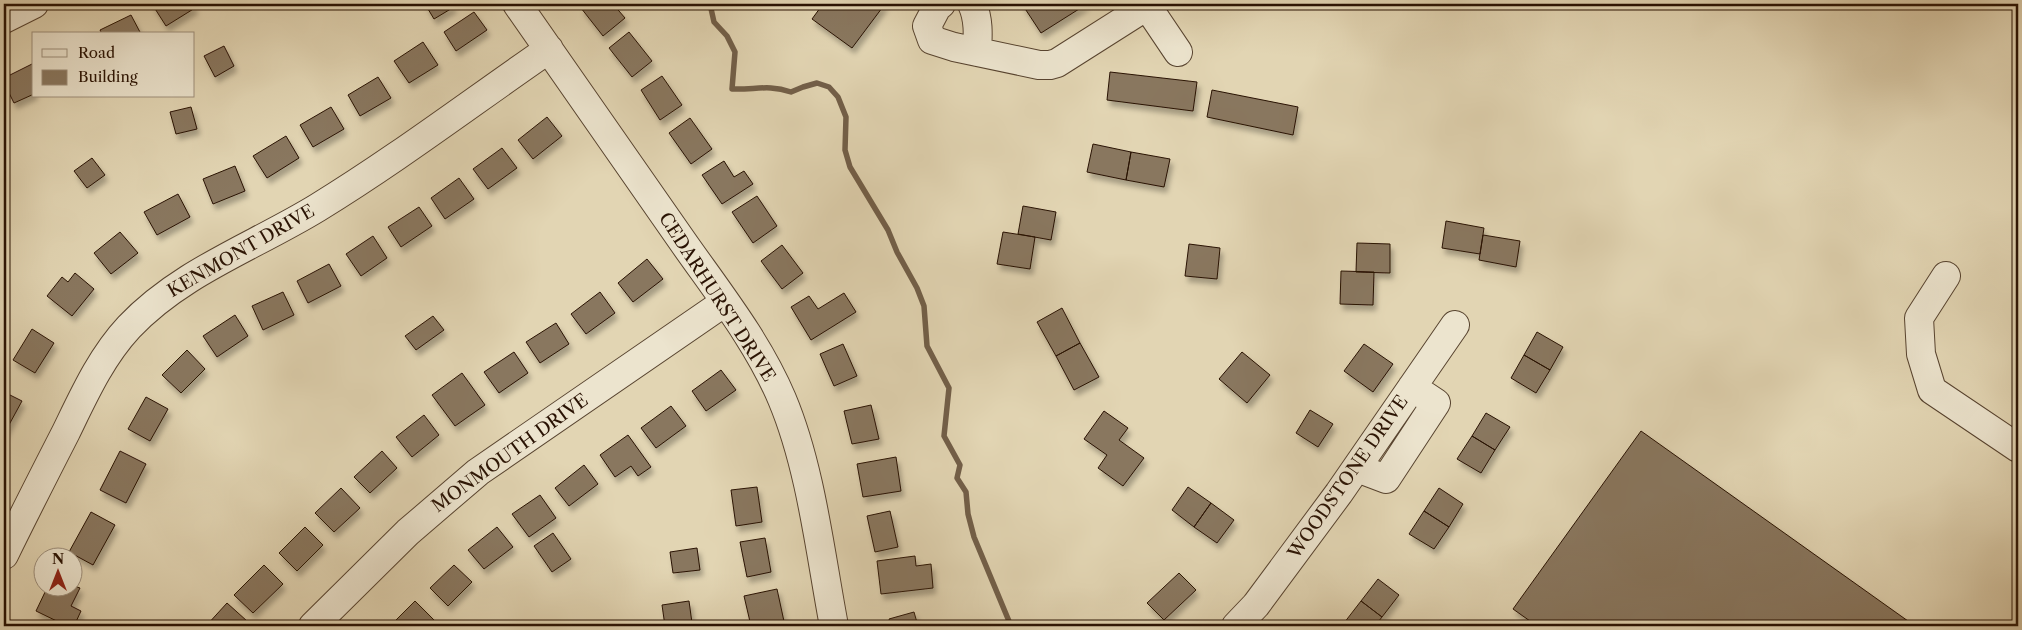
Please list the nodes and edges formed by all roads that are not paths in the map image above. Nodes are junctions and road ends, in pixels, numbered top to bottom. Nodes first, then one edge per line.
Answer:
1 (34, 4) edge
2 (517, 4) edge
3 (941, 4) edge
4 (972, 4) edge
5 (1148, 5) edge
6 (4, 19) edge
7 (549, 49) junction
8 (1178, 52) dead end
9 (986, 54) junction
10 (1946, 276) dead end
11 (725, 302) junction
12 (1455, 325) dead end
13 (2018, 448) edge
14 (4, 556) edge
15 (314, 626) edge
16 (834, 626) edge
17 (1236, 626) edge

1 - 6 street
2 - 7 street, CEDARHURST DRIVE
3 - 9 street
4 - 9 street
5 - 8 street
5 - 9 street
7 - 11 street, CEDARHURST DRIVE
7 - 14 street, KENMONT DRIVE
10 - 13 street
11 - 15 street, MONMOUTH DRIVE
11 - 16 street, CEDARHURST DRIVE
12 - 17 street, WOODSTONE DRIVE

